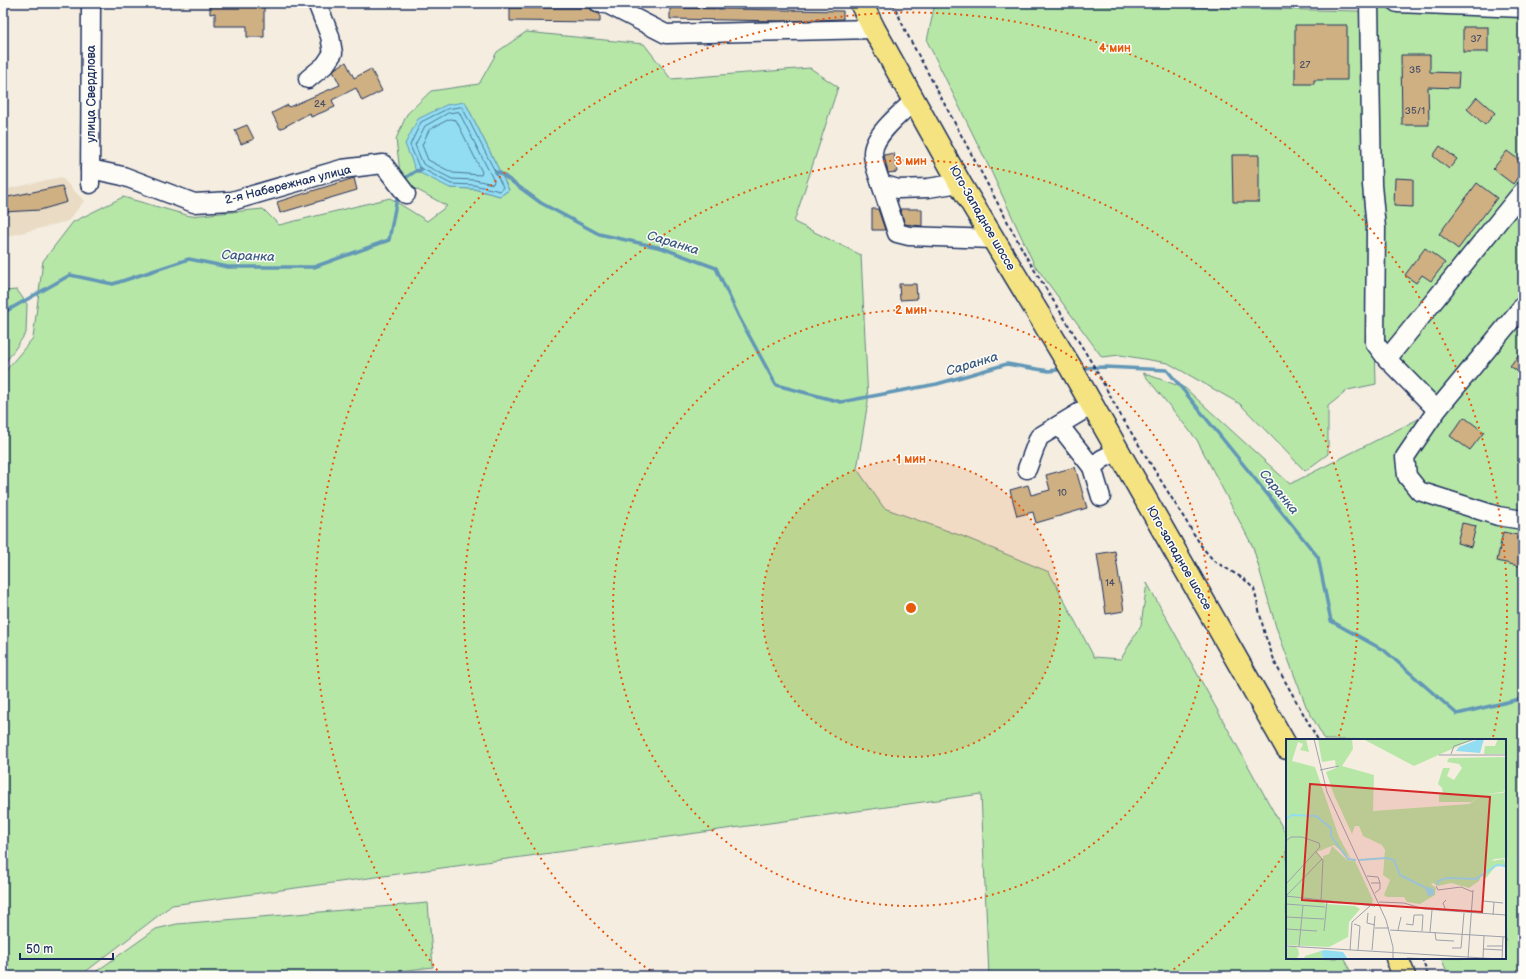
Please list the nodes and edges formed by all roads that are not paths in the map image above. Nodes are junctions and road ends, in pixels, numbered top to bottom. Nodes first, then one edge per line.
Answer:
1 (91, 3) edge
2 (317, 3) edge
3 (600, 3) edge
4 (861, 3) edge
5 (1369, 3) edge
6 (1397, 3) edge
7 (1523, 8) edge
8 (874, 29) junction
9 (308, 79) dead end
10 (915, 100) junction
11 (90, 176) joint
12 (960, 183) junction
13 (881, 184) junction
14 (1523, 190) edge
15 (406, 194) dead end
16 (993, 239) junction
17 (1523, 306) edge
18 (1387, 358) junction
19 (1071, 368) joint
20 (1092, 405) junction
21 (1436, 410) junction
22 (1059, 425) junction
23 (1118, 451) junction
24 (1092, 466) junction
25 (1027, 469) dead end
26 (1101, 497) dead end
27 (1523, 520) edge
28 (1286, 746) edge
29 (1397, 959) edge
30 (1404, 976) edge

1 - 11 street, улица Свердлова
2 - 9 street
3 - 8 street
4 - 8 main road, Юго-Западное шоссе
5 - 18 street
6 - 7 street
8 - 10 main road, Юго-Западное шоссе
10 - 12 main road, Юго-Западное шоссе
10 - 13 street
11 - 15 street, 2-я Набережная улица
12 - 13 street
12 - 16 main road, Юго-Западное шоссе
13 - 16 street
14 - 18 street
16 - 19 main road, Юго-Западное шоссе
17 - 21 street
18 - 21 street
19 - 20 main road, Юго-западное шоссе
20 - 22 street
20 - 23 main road, Юго-западное шоссе
21 - 27 street
22 - 24 street
22 - 25 street
23 - 24 street
23 - 28 main road, Юго-западное шоссе
24 - 26 street
29 - 30 main road

